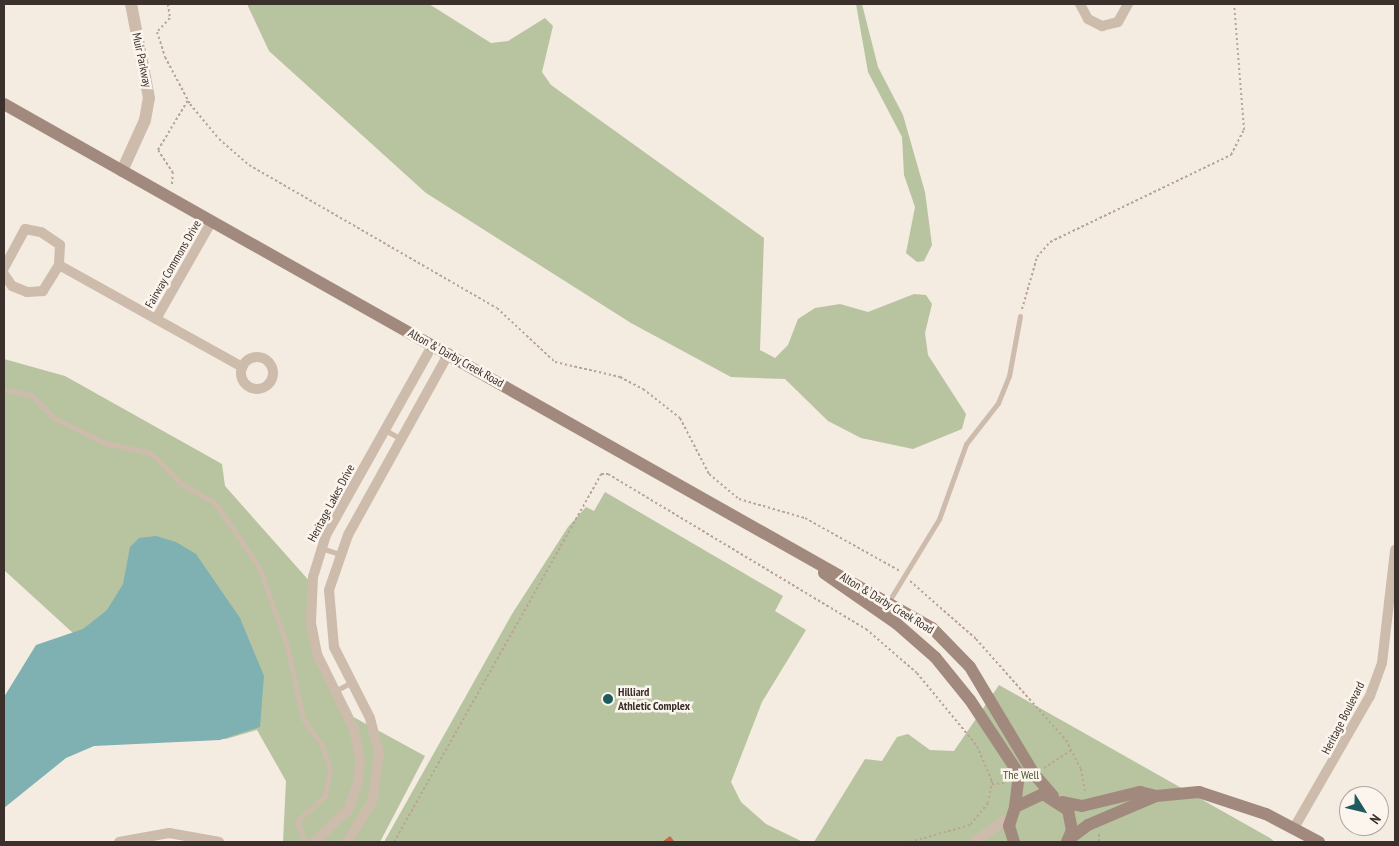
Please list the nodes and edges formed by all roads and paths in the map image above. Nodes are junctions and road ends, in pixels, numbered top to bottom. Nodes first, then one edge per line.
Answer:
1 (131, 4) edge
2 (168, 4) edge
3 (1080, 4) edge
4 (1128, 4) edge
5 (1234, 4) edge
6 (188, 100) junction
7 (4, 104) edge
8 (122, 171) junction
9 (166, 195) junction
10 (212, 221) junction
11 (59, 266) junction
12 (4, 268) edge
13 (4, 274) edge
14 (1020, 316) joint
15 (156, 320) junction
16 (433, 344) junction
17 (449, 353) junction
18 (242, 367) dead end
19 (4, 390) edge
20 (384, 430) junction
21 (402, 439) junction
22 (767, 532) junction
23 (321, 548) junction
24 (1395, 550) edge
25 (339, 554) junction
26 (905, 574) junction
27 (889, 601) junction
28 (350, 683) junction
29 (332, 692) junction
30 (1072, 750) junction
31 (1039, 771) dead end
32 (1013, 782) dead end
33 (992, 784) junction
34 (1086, 794) dead end
35 (1156, 796) junction
36 (1057, 799) junction
37 (1013, 811) junction
38 (1096, 828) dead end
39 (1294, 828) junction
40 (1068, 841) edge
41 (119, 842) edge
42 (219, 842) edge
43 (305, 842) edge
44 (314, 842) edge
45 (347, 842) edge
46 (394, 842) edge
47 (910, 842) edge
48 (974, 842) edge
49 (1014, 842) edge
50 (1099, 842) edge
51 (1319, 842) edge

1 - 8 street, Muir Parkway
2 - 6 path
3 - 4 street
5 - 14 path
6 - 9 path
6 - 26 path
7 - 8 main road
8 - 9 main road, Alton & Darby Creek Road
9 - 10 main road, Alton & Darby Creek Road
10 - 15 street, Fairway Commons Drive
10 - 16 main road, Alton & Darby Creek Road
11 - 12 street
11 - 13 street
11 - 15 street, Fairway Commons Drive
14 - 26 lane
15 - 18 street, Fairway Commons Drive
16 - 17 main road, Alton & Darby Creek Road
16 - 20 street, Heritage Lakes Drive
17 - 21 street
17 - 22 main road, Alton & Darby Creek Road
19 - 43 lane
20 - 21 lane
20 - 23 street, Heritage Lakes Drive
21 - 25 street
22 - 27 main road, Alton & Darby Creek Road
22 - 37 main road, Alton & Darby Creek Road
23 - 25 lane
23 - 29 street, Heritage Lakes Drive
24 - 39 street, Heritage Boulevard
25 - 28 street
26 - 27 lane
26 - 30 path
27 - 36 main road, Alton & Darby Creek Road
28 - 29 lane
28 - 45 street
29 - 44 street, Heritage Lakes Drive
30 - 31 path
30 - 34 path
32 - 33 path
33 - 46 path
33 - 47 path
35 - 36 main road
35 - 39 main road
35 - 40 main road
36 - 37 main road
36 - 40 main road, Alton & Darby Creek Road
37 - 48 street
37 - 49 main road, Alton & Darby Creek Road
38 - 50 path
39 - 51 main road
41 - 42 street

